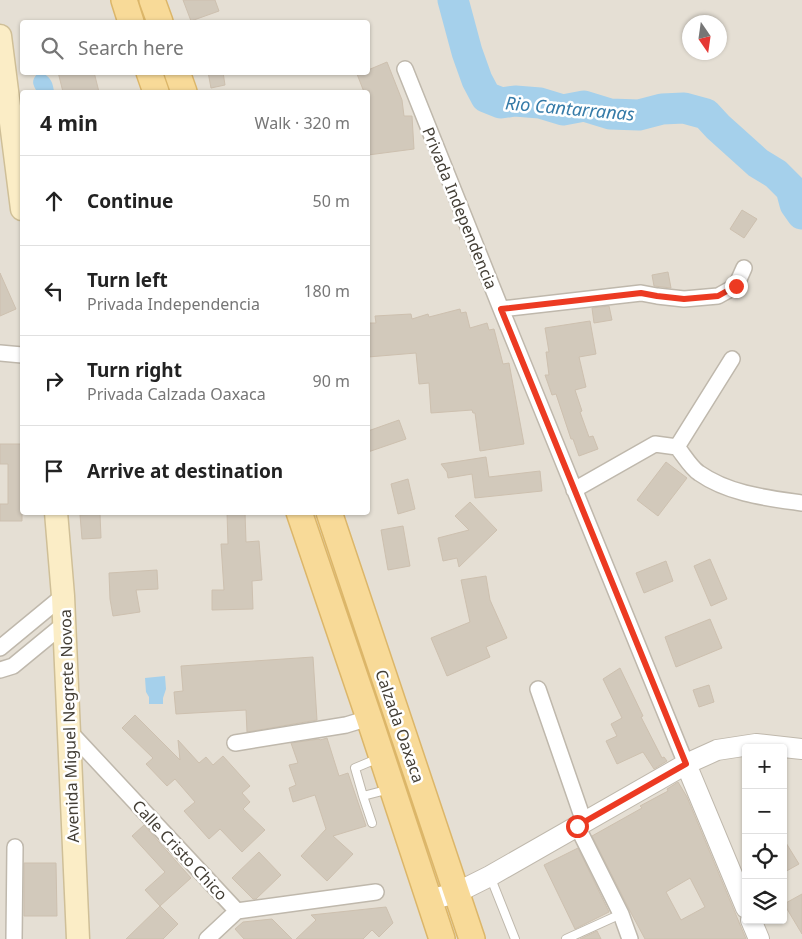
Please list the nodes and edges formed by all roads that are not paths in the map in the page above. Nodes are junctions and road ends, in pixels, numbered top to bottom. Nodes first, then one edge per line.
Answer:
1 (124, 0) edge
2 (152, 0) edge
3 (130, 20) edge
4 (159, 20) edge
5 (0, 36) edge
6 (405, 69) dead end
7 (150, 75) edge
8 (178, 75) edge
9 (155, 90) edge
10 (183, 90) edge
11 (5, 122) edge
12 (20, 176) edge
13 (744, 268) dead end
14 (501, 309) junction
15 (0, 353) edge
16 (20, 355) edge
17 (732, 359) dead end
18 (677, 446) junction
19 (574, 490) junction
20 (802, 502) edge
21 (56, 515) edge
22 (300, 515) edge
23 (330, 515) edge
24 (63, 596) junction
25 (64, 624) junction
26 (0, 648) edge
27 (0, 670) edge
28 (386, 683) junction
29 (538, 689) dead end
30 (360, 692) junction
31 (369, 718) junction
32 (69, 731) junction
33 (234, 743) dead end
34 (802, 749) edge
35 (382, 757) junction
36 (686, 764) junction
37 (392, 789) junction
38 (363, 796) junction
39 (372, 822) dead end
40 (581, 824) junction
41 (15, 847) dead end
42 (490, 876) junction
43 (376, 892) dead end
44 (456, 893) junction
45 (742, 898) edge
46 (429, 900) junction
47 (237, 911) junction
48 (620, 914) junction
49 (753, 924) edge
50 (14, 939) edge
51 (78, 939) edge
52 (207, 939) edge
53 (442, 939) edge
54 (472, 939) edge
55 (515, 939) edge
56 (566, 939) edge
57 (630, 939) edge
58 (759, 939) edge

1 - 3 main road
2 - 4 main road
5 - 11 main road
6 - 14 street, Privada Independencia
7 - 9 main road
8 - 10 main road
11 - 12 main road
13 - 14 street
14 - 19 street, Privada Independencia
15 - 16 street
17 - 18 street
18 - 19 street
18 - 20 street
19 - 36 street, Privada Independencia
21 - 24 main road, Avenida Miguel Negrete Novoa
22 - 30 main road, Calzada Oaxaca
23 - 28 main road, Calzada Oaxaca
24 - 25 main road, Avenida Miguel Negrete Novoa
24 - 26 street
25 - 27 street
25 - 32 main road, Avenida Miguel Negrete Novoa
28 - 30 main road
28 - 44 main road, Calzada Oaxaca
29 - 40 street
30 - 31 main road, Calzada Oaxaca
31 - 33 street
31 - 35 main road, Calzada Oaxaca
32 - 47 street, Calle Cristo Chico
32 - 51 main road, Avenida Miguel Negrete Novoa
34 - 36 street
35 - 37 main road, Calzada Oaxaca
35 - 38 lane
36 - 40 street
36 - 45 street
37 - 38 lane
37 - 46 main road, Calzada Oaxaca
38 - 39 lane
40 - 42 street
40 - 48 street
41 - 50 street
42 - 44 street
42 - 55 lane
43 - 47 street, Calle Cristo Chico
44 - 46 street
44 - 54 main road, Calzada Oaxaca
46 - 53 main road, Calzada Oaxaca
47 - 52 street
48 - 56 lane
48 - 57 street
49 - 58 street

